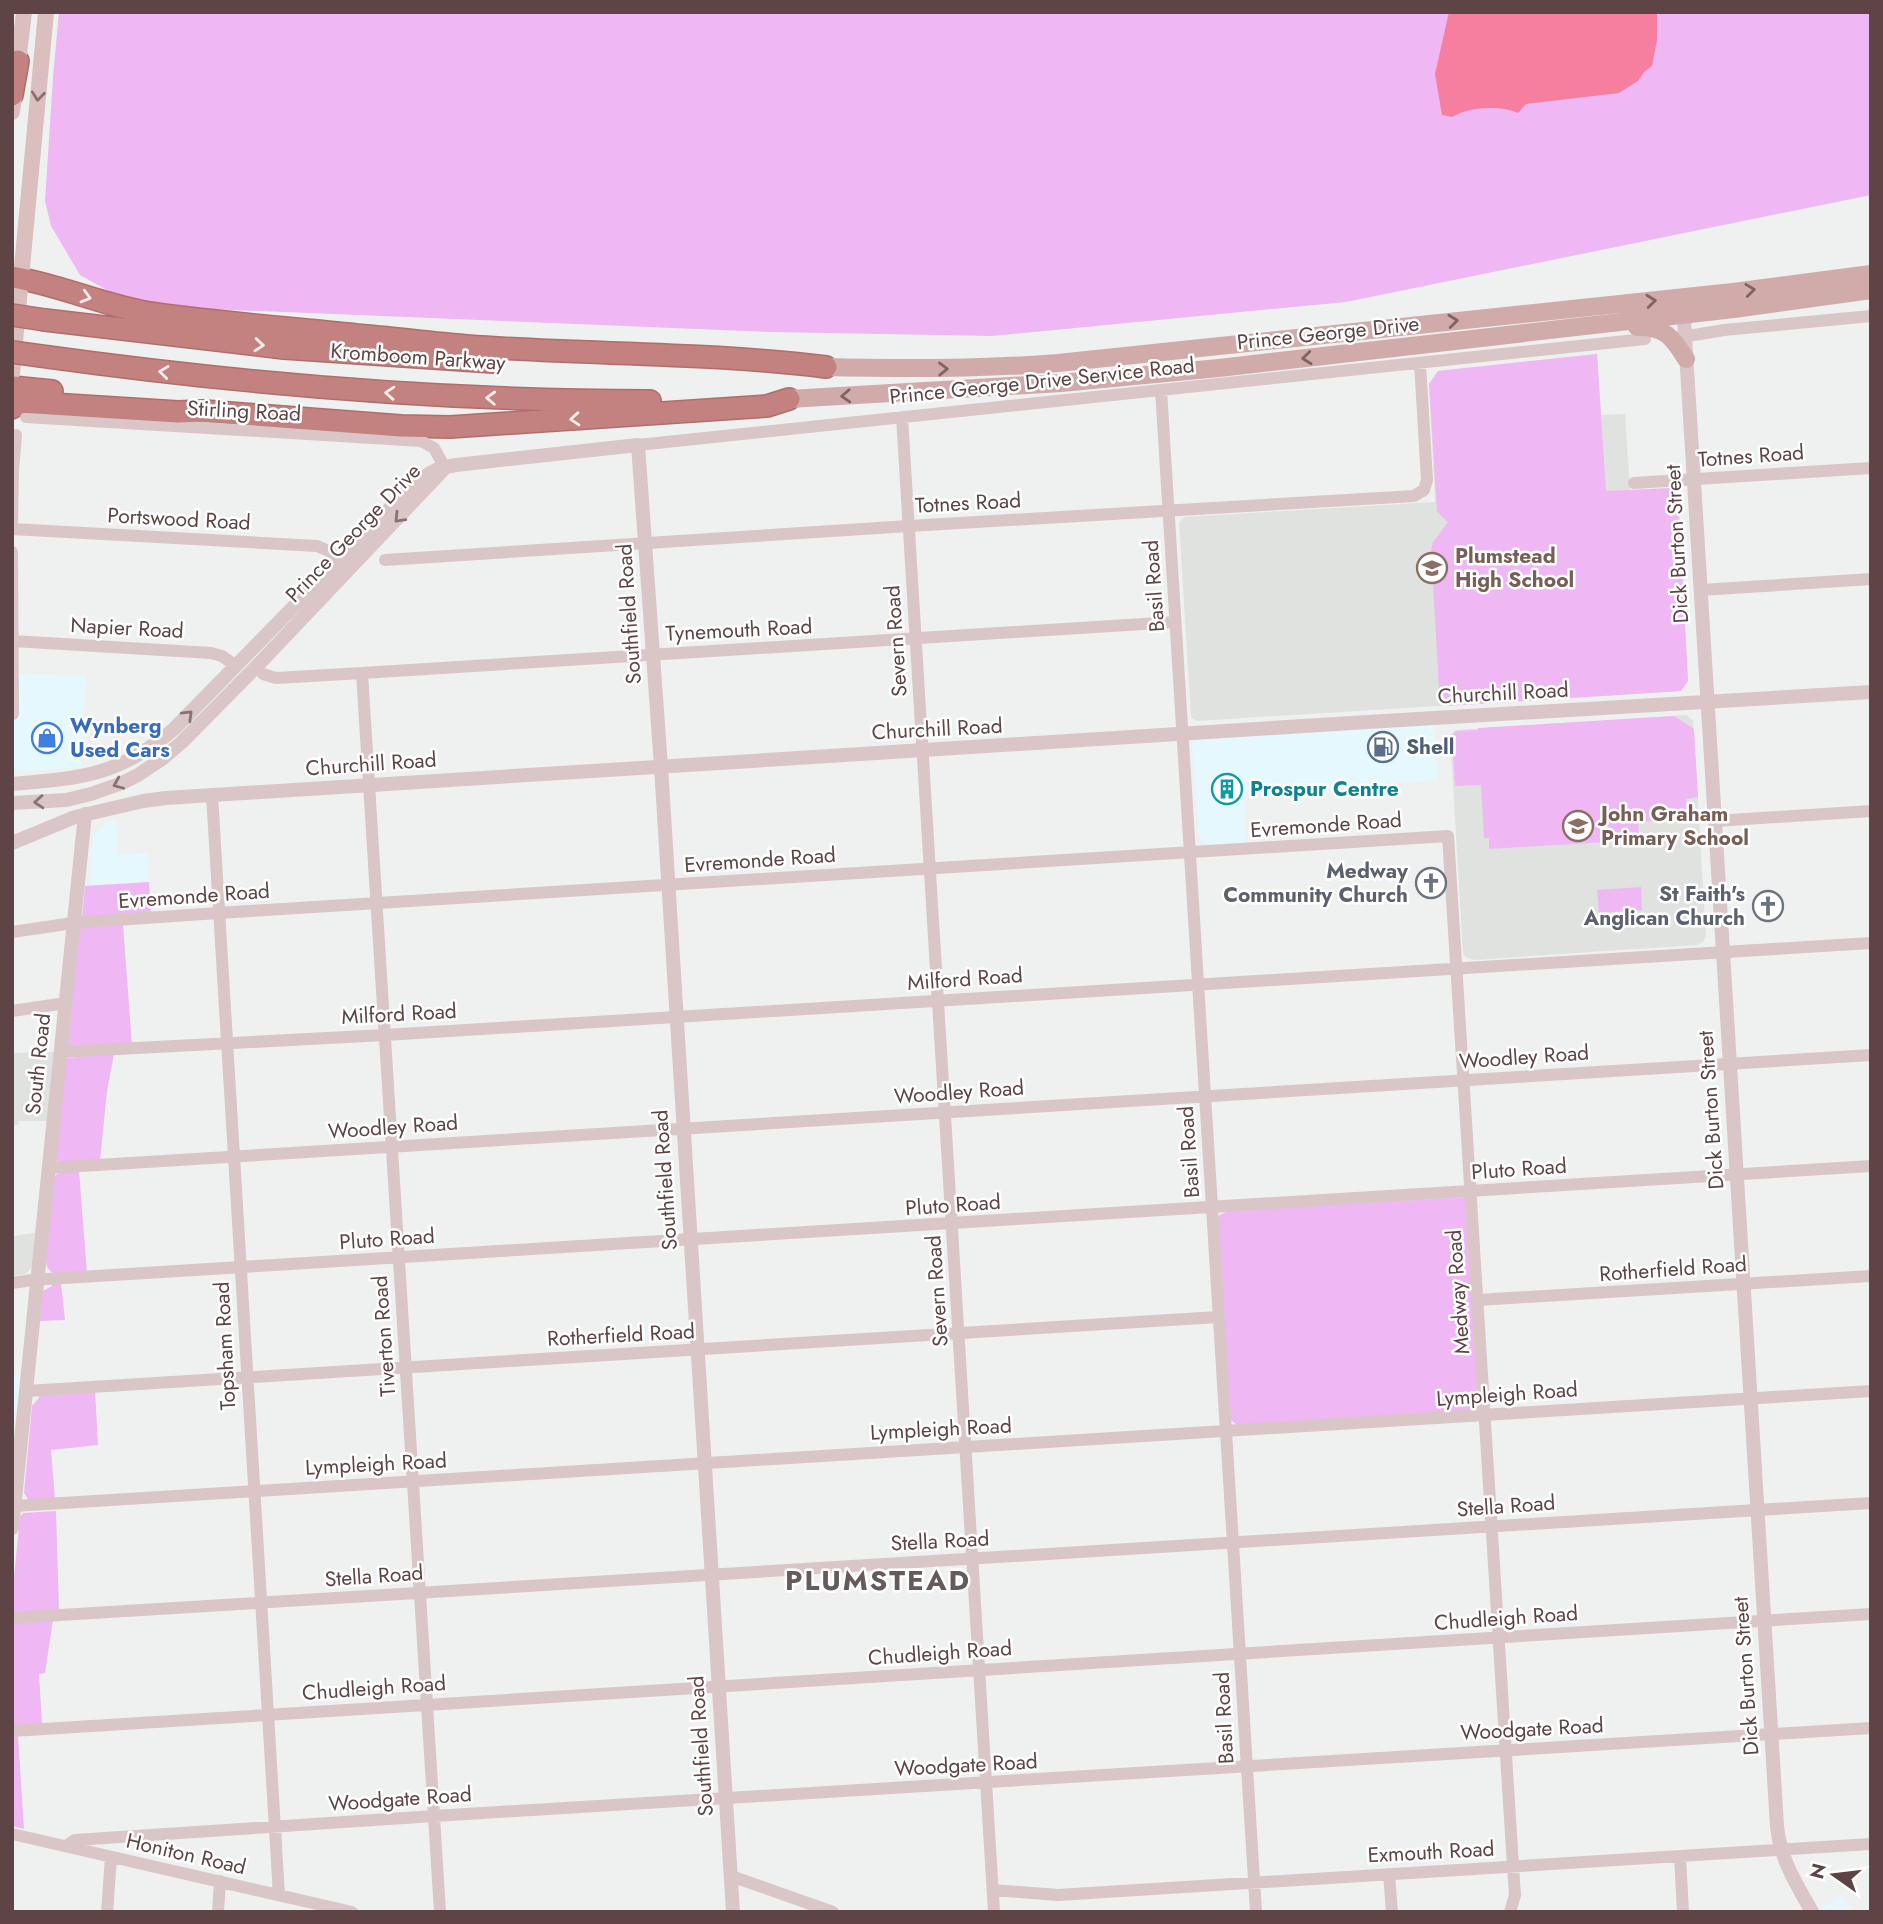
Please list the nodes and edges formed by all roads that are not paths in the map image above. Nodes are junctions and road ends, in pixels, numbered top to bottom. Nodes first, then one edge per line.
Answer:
1 (24, 12) edge
2 (46, 12) edge
3 (18, 61) junction
4 (12, 95) edge
5 (12, 112) edge
6 (1871, 274) edge
7 (17, 278) edge
8 (1871, 290) edge
9 (1683, 306) junction
10 (12, 315) edge
11 (1871, 316) edge
12 (1563, 329) junction
13 (1680, 337) junction
14 (1645, 339) dead end
15 (12, 352) edge
16 (1686, 359) joint
17 (1420, 363) junction
18 (826, 367) junction
19 (12, 373) edge
20 (12, 387) edge
21 (1161, 390) junction
22 (789, 399) junction
23 (203, 411) junction
24 (19, 412) edge
25 (902, 416) junction
26 (16, 435) dead end
27 (638, 445) junction
28 (445, 468) junction
29 (1871, 468) edge
30 (1694, 479) junction
31 (1634, 483) dead end
32 (1168, 511) junction
33 (12, 523) edge
34 (908, 526) junction
35 (12, 529) edge
36 (646, 544) junction
37 (12, 552) edge
38 (340, 559) junction
39 (385, 560) dead end
40 (1871, 579) edge
41 (1701, 590) junction
42 (1175, 622) junction
43 (916, 639) junction
44 (13, 640) edge
45 (652, 655) junction
46 (236, 666) junction
47 (362, 673) junction
48 (264, 674) dead end
49 (1871, 692) edge
50 (1707, 702) junction
51 (13, 714) edge
52 (1182, 735) junction
53 (922, 751) junction
54 (661, 767) junction
55 (12, 784) edge
56 (369, 786) junction
57 (212, 795) junction
58 (12, 803) edge
59 (1871, 811) edge
60 (85, 814) junction
61 (1715, 821) junction
62 (1448, 836) joint
63 (12, 843) edge
64 (1189, 853) junction
65 (930, 869) junction
66 (668, 885) junction
67 (376, 903) junction
68 (218, 913) junction
69 (73, 923) junction
70 (12, 932) edge
71 (1871, 943) edge
72 (1722, 952) junction
73 (1458, 968) junction
74 (1197, 984) junction
75 (938, 1000) junction
76 (66, 1003) junction
77 (12, 1011) edge
78 (676, 1016) junction
79 (385, 1035) junction
80 (226, 1044) junction
81 (61, 1052) junction
82 (1871, 1055) edge
83 (1728, 1064) junction
84 (1464, 1080) junction
85 (1204, 1096) junction
86 (945, 1112) junction
87 (683, 1128) junction
88 (392, 1146) junction
89 (233, 1157) junction
90 (1871, 1166) edge
91 (49, 1168) junction
92 (1736, 1175) junction
93 (1471, 1192) junction
94 (1212, 1208) junction
95 (952, 1224) junction
96 (690, 1240) junction
97 (399, 1257) junction
98 (240, 1267) junction
99 (1871, 1276) edge
100 (37, 1280) junction
101 (12, 1283) edge
102 (1743, 1284) junction
103 (1478, 1300) junction
104 (1218, 1317) junction
105 (959, 1333) junction
106 (697, 1349) junction
107 (406, 1367) junction
108 (246, 1377) junction
109 (27, 1391) junction
110 (1871, 1391) edge
111 (1750, 1398) junction
112 (1485, 1415) junction
113 (18, 1420) edge
114 (1226, 1431) junction
115 (966, 1447) junction
116 (704, 1463) junction
117 (413, 1481) junction
118 (254, 1491) junction
119 (1871, 1503) edge
120 (15, 1506) junction
121 (1756, 1509) junction
122 (1492, 1526) junction
123 (12, 1528) edge
124 (1232, 1542) junction
125 (973, 1559) junction
126 (711, 1574) junction
127 (420, 1592) junction
128 (260, 1602) junction
129 (1871, 1614) edge
130 (12, 1618) edge
131 (1763, 1621) junction
132 (1499, 1637) junction
133 (1239, 1654) junction
134 (979, 1670) junction
135 (718, 1686) junction
136 (427, 1704) junction
137 (268, 1714) junction
138 (1871, 1728) edge
139 (12, 1731) edge
140 (1771, 1734) junction
141 (1506, 1749) junction
142 (1246, 1767) junction
143 (986, 1783) junction
144 (726, 1798) junction
145 (434, 1816) junction
146 (275, 1827) junction
147 (12, 1834) edge
148 (1871, 1844) edge
149 (66, 1846) junction
150 (1780, 1850) junction
151 (1680, 1856) junction
152 (111, 1857) junction
153 (1513, 1867) junction
154 (1389, 1874) junction
155 (731, 1876) junction
156 (220, 1881) junction
157 (1254, 1883) junction
158 (993, 1890) junction
159 (279, 1895) junction
160 (330, 1909) edge
161 (107, 1912) edge
162 (218, 1912) edge
163 (352, 1912) edge
164 (440, 1912) edge
165 (733, 1912) edge
166 (832, 1912) edge
167 (994, 1912) edge
168 (1256, 1912) edge
169 (1392, 1912) edge
170 (1510, 1912) edge
171 (1683, 1912) edge
172 (1812, 1912) edge

1 - 3 main road
2 -> 7 main road
3 - 4 highway
3 - 5 main road
9 -> 6 main road, Prince George Drive
7 -> 18 highway
7 - 19 main road
8 - 9 main road, Prince George Drive
9 - 12 main road, Prince George Drive
9 - 13 street
18 -> 9 main road, Prince George Drive
10 -> 18 highway, Kromboom Parkway, bridge
11 - 13 street
12 - 13 main road
12 -> 22 main road, Prince George Drive
13 - 16 main road
14 - 17 street, Prince George Drive Service Road
22 -> 15 highway, Kromboom Parkway, bridge
16 - 30 street, Dick Burton Street
17 - 21 street, Prince George Drive Service Road
17 - 32 street, Totnes Road
20 - 23 highway
21 - 25 street, Prince George Drive Service Road
21 - 32 street, Basil Road
22 -> 23 highway
23 - 24 highway
24 - 28 street, Stirling Road
25 - 27 street, Prince George Drive Service Road
25 - 34 street, Severn Road
26 - 33 street
27 - 28 street, Prince George Drive Service Road
27 - 36 street, Southfield Road
28 - 38 street, Prince George Drive
28 -> 58 street, Prince George Drive
29 - 30 street, Totnes Road
30 - 31 street, Totnes Road
30 - 41 street, Dick Burton Street
32 - 34 street, Totnes Road
32 - 42 street, Basil Road
34 - 36 street, Totnes Road
34 - 43 street, Severn Road
35 - 38 street, Portswood Road
36 - 39 street, Totnes Road
36 - 45 street, Southfield Road
37 - 44 street
38 - 46 street, Prince George Drive
40 - 41 street
41 - 50 street, Dick Burton Street
42 - 43 street, Tynemouth Road
42 - 52 street, Basil Road
43 - 45 street, Tynemouth Road
43 - 53 street, Severn Road
44 - 46 street, Napier Road
44 - 51 street
45 - 47 street, Tynemouth Road
45 - 54 street, Southfield Road
55 -> 46 street, Prince George Drive
47 - 48 street, Tynemouth Road
47 - 56 street, Tiverton Road
49 - 50 street, Churchill Road
50 - 52 street, Churchill Road
50 - 61 street, Dick Burton Street
52 - 53 street, Churchill Road
52 - 64 street, Basil Road
53 - 54 street, Churchill Road
53 - 65 street, Severn Road
54 - 56 street, Churchill Road
54 - 66 street, Southfield Road
56 - 57 street, Churchill Road
56 - 67 street, Tiverton Road
57 - 60 street, Churchill Road
57 - 68 street, Topsham Road
59 - 61 street
60 - 63 street, Churchill Road
60 - 69 street, South Road
61 - 72 street, Dick Burton Street
62 - 64 street, Evremonde Road
62 - 73 street, Medway Road
64 - 65 street, Evremonde Road
64 - 74 street, Basil Road
65 - 66 street, Evremonde Road
65 - 75 street, Severn Road
66 - 67 street, Evremonde Road
66 - 78 street, Southfield Road
67 - 68 street, Evremonde Road
67 - 79 street, Tiverton Road
68 - 69 street, Evremonde Road
68 - 80 street, Topsham Road
69 - 70 street, Evremonde Road
69 - 76 street, South Road
71 - 72 street, Milford Road
72 - 73 street, Milford Road
72 - 83 street, Dick Burton Street
73 - 74 street, Milford Road
73 - 84 street, Medway Road
74 - 75 street, Milford Road
74 - 85 street, Basil Road
75 - 78 street, Milford Road
75 - 86 street, Severn Road
76 - 77 street
76 - 81 street, South Road
78 - 79 street, Milford Road
78 - 87 street, Southfield Road
79 - 80 street, Milford Road
79 - 88 street, Tiverton Road
80 - 81 street, Milford Road
80 - 89 street, Topsham Road
81 - 91 street, South Road
82 - 83 street, Woodley Road
83 - 84 street, Woodley Road
83 - 92 street, Dick Burton Street
84 - 85 street, Woodley Road
84 - 93 street, Medway Road
85 - 86 street, Woodley Road
85 - 94 street, Basil Road
86 - 87 street, Woodley Road
86 - 95 street, Severn Road
87 - 88 street, Woodley Road
87 - 96 street, Southfield Road
88 - 89 street, Woodley Road
88 - 97 street, Tiverton Road
89 - 91 street, Woodley Road
89 - 98 street, Topsham Road
90 - 92 street, Pluto Road
91 - 100 street, South Road
92 - 93 street, Pluto Road
92 - 102 street, Dick Burton Street
93 - 94 street, Pluto Road
93 - 103 street, Medway Road
94 - 95 street, Pluto Road
94 - 104 street, Basil Road
95 - 96 street, Pluto Road
95 - 105 street, Severn Road
96 - 97 street, Pluto Road
96 - 106 street, Southfield Road
97 - 98 street, Pluto Road
97 - 107 street, Tiverton Road
98 - 100 street, Pluto Road
98 - 108 street, Topsham Road
99 - 102 street, Rotherfield Road
100 - 101 street, Pluto Road
100 - 109 street, South Road
102 - 103 street, Rotherfield Road
102 - 111 street, Dick Burton Street
103 - 112 street, Medway Road
104 - 105 street, Rotherfield Road
104 - 114 street, Basil Road
105 - 106 street, Rotherfield Road
105 - 115 street, Severn Road
106 - 107 street, Rotherfield Road
106 - 116 street, Southfield Road
107 - 108 street, Rotherfield Road
107 - 117 street, Tiverton Road
108 - 109 street, Rotherfield Road
108 - 118 street, Topsham Road
109 - 113 street, South Road
110 - 111 street, Lympleigh Road
111 - 112 street, Lympleigh Road
111 - 121 street, Dick Burton Street
112 - 114 street, Lympleigh Road
112 - 122 street, Medway Road
113 - 120 street, South Road
114 - 115 street, Lympleigh Road
114 - 124 street, Basil Road
115 - 116 street, Lympleigh Road
115 - 125 street, Severn Road
116 - 117 street, Lympleigh Road
116 - 126 street, Southfield Road
117 - 118 street, Lympleigh Road
117 - 127 street, Tiverton Road
118 - 120 street, Lympleigh Road
118 - 128 street, Topsham Road
119 - 121 street, Stella Road
120 - 123 street, South Road
121 - 122 street, Stella Road
121 - 131 street, Dick Burton Street
122 - 124 street, Stella Road
122 - 132 street, Medway Road
124 - 125 street, Stella Road
124 - 133 street, Basil Road
125 - 126 street, Stella Road
125 - 134 street, Severn Road
126 - 127 street, Stella Road
126 - 135 street, Southfield Road
127 - 128 street, Stella Road
127 - 136 street, Tiverton Road
128 - 130 street, Stella Road
128 - 137 street, Topsham Road
129 - 131 street, Chudleigh Road
131 - 132 street, Chudleigh Road
131 - 140 street, Dick Burton Street
132 - 133 street, Chudleigh Road
132 - 141 street, Medway Road
133 - 134 street, Chudleigh Road
133 - 142 street, Basil Road
134 - 135 street, Chudleigh Road
134 - 143 street, Severn Road
135 - 136 street, Chudleigh Road
135 - 144 street, Southfield Road
136 - 137 street, Chudleigh Road
136 - 145 street, Tiverton Road
137 - 139 street, Chudleigh Road
137 - 146 street, Topsham Road
138 - 140 street, Woodgate Road
140 - 141 street, Woodgate Road
140 - 150 street, Dick Burton Street
141 - 142 street, Woodgate Road
141 - 153 street, Medway Road
142 - 143 street, Woodgate Road
142 - 157 street, Basil Road
143 - 144 street, Woodgate Road
143 - 158 street, Severn Road
144 - 145 street, Woodgate Road
144 - 155 street, Southfield Road
145 - 146 street, Woodgate Road
145 - 164 street, Tiverton Road
146 - 149 street, Woodgate Road
146 - 159 street, Topsham Road
147 - 149 street, Honiton Road
148 - 150 street, Exmouth Road
149 - 152 street, Honiton Road
150 - 151 street, Exmouth Road
150 - 172 street, Dick Burton Street
151 - 153 street, Exmouth Road
151 - 171 street
152 - 156 street, Honiton Road
152 - 161 street
153 - 154 street, Exmouth Road
153 - 170 street, Medway Road
154 - 157 street, Exmouth Road
154 - 169 street
155 - 165 street, Southfield Road
155 - 166 street
156 - 159 street, Honiton Road
156 - 162 street
157 - 158 street, Exmouth Road
157 - 168 street, Basil Road
158 - 167 street, Severn Road
159 - 160 street, Honiton Road
160 - 163 street, Honiton Road

